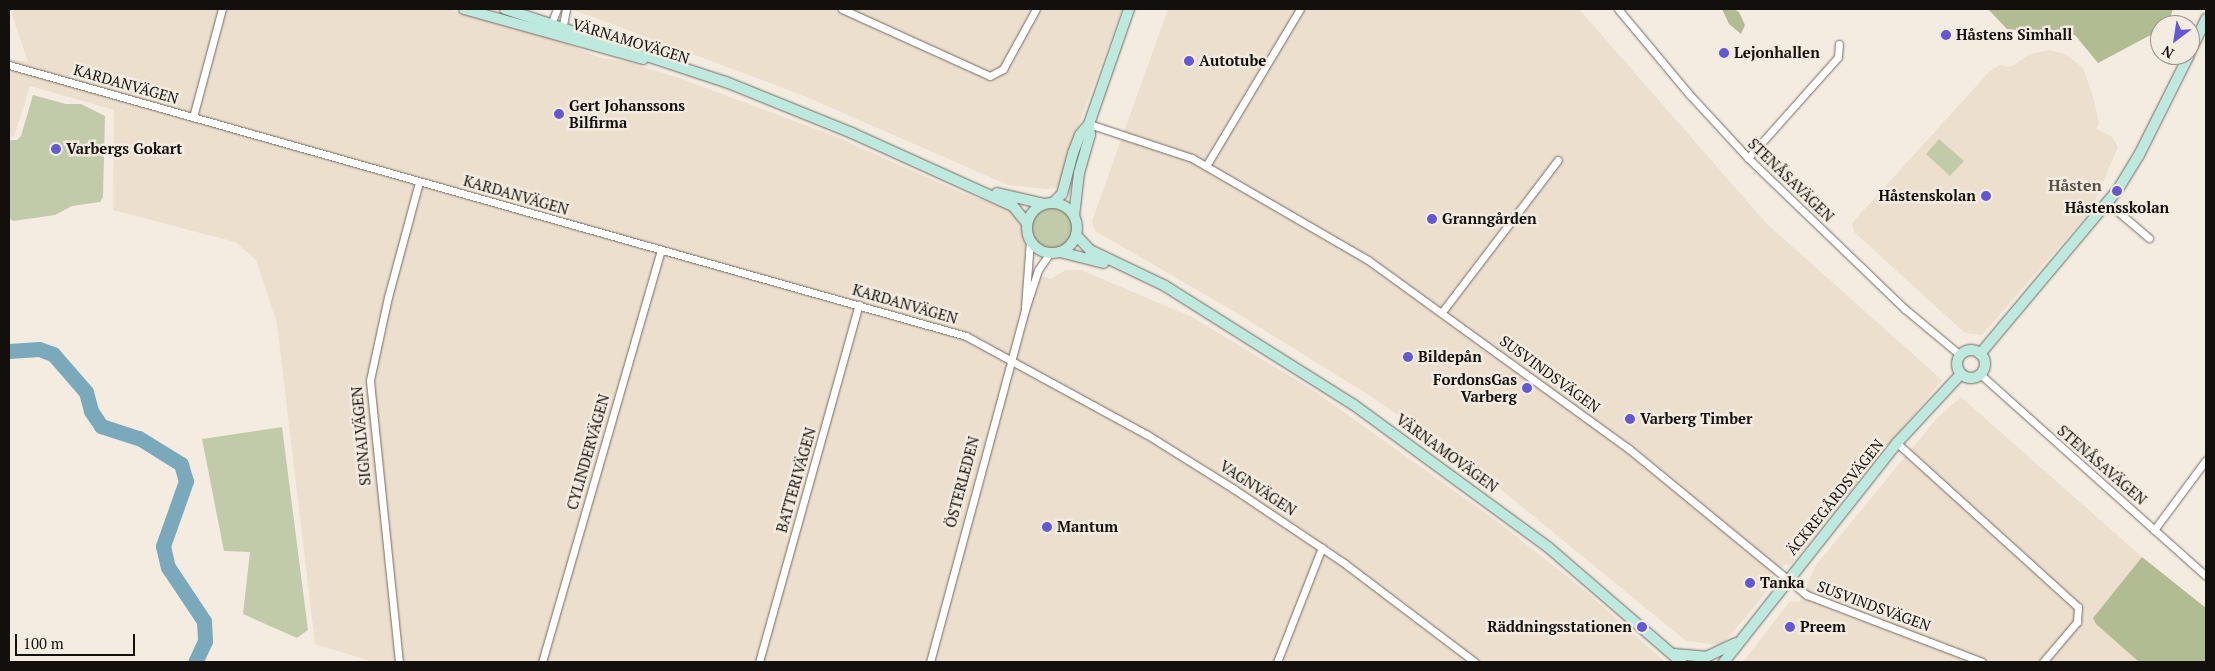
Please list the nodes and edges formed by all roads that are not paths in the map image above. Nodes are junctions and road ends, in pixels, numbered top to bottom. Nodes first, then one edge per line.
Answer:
1 (222, 9) edge
2 (464, 9) edge
3 (505, 9) edge
4 (557, 9) edge
5 (566, 9) edge
6 (842, 9) edge
7 (1036, 9) edge
8 (1129, 9) edge
9 (1300, 9) edge
10 (1618, 9) edge
11 (2206, 19) edge
12 (550, 27) junction
13 (562, 31) junction
14 (2200, 31) edge
15 (1839, 44) dead end
16 (9, 65) edge
17 (2184, 65) edge
18 (193, 117) junction
19 (1089, 124) junction
20 (1748, 158) junction
21 (1558, 160) dead end
22 (1206, 166) junction
23 (935, 170) junction
24 (419, 182) junction
25 (2108, 203) junction
26 (1049, 204) junction
27 (1074, 216) junction
28 (1027, 223) junction
29 (1076, 235) junction
30 (2149, 238) dead end
31 (1030, 240) junction
32 (661, 250) junction
33 (1055, 253) junction
34 (1175, 295) junction
35 (859, 305) junction
36 (1025, 310) junction
37 (1442, 312) junction
38 (1980, 354) junction
39 (1960, 355) junction
40 (1012, 359) junction
41 (1961, 374) junction
42 (1980, 374) junction
43 (1897, 443) junction
44 (2206, 460) edge
45 (2154, 530) junction
46 (1322, 547) junction
47 (2206, 576) edge
48 (1787, 580) junction
49 (1736, 643) junction
50 (1671, 654) junction
51 (399, 662) edge
52 (542, 662) edge
53 (759, 662) edge
54 (930, 662) edge
55 (1277, 662) edge
56 (1475, 662) edge
57 (1682, 662) edge
58 (1724, 662) edge
59 (1982, 662) edge
60 (2043, 662) edge

1 - 18 street
2 - 12 main road, VÄRNAMOVÄGEN
3 - 12 main road, VÄRNAMOVÄGEN
4 - 12 street
5 - 13 street
6 - 7 street
8 - 19 main road
9 - 22 street
10 - 20 street, STENÅSAVÄGEN
11 - 14 main road
12 - 13 main road, VÄRNAMOVÄGEN
13 - 23 main road, VÄRNAMOVÄGEN
15 - 20 street
16 - 18 street, KARDANVÄGEN
17 - 25 main road
18 - 24 street, KARDANVÄGEN
19 - 22 street, SUSVINDSVÄGEN
19 - 26 main road
19 - 27 main road
20 - 39 street, STENÅSAVÄGEN
21 - 37 street
22 - 37 street, SUSVINDSVÄGEN
23 - 26 main road, VÄRNAMOVÄGEN
23 - 28 main road, VÄRNAMOVÄGEN
24 - 32 street, KARDANVÄGEN
24 - 51 street, SIGNALVÄGEN
25 - 30 street
25 - 38 main road
26 - 27 main road, VÄRNAMOVÄGEN
26 - 28 main road
27 - 29 main road
28 - 31 main road
29 - 33 main road
29 - 34 main road, VÄRNAMOVÄGEN
31 - 33 main road, VÄRNAMOVÄGEN
31 - 36 street, ÖSTERLEDEN
32 - 35 street, KARDANVÄGEN
32 - 52 street, CYLINDERVÄGEN
33 - 34 main road, VÄRNAMOVÄGEN
33 - 36 street, ÖSTERLEDEN
34 - 50 main road, VÄRNAMOVÄGEN
35 - 40 street, KARDANVÄGEN
35 - 53 street, BATTERIVÄGEN
36 - 40 street, ÖSTERLEDEN
37 - 48 street, SUSVINDSVÄGEN
38 - 39 main road
38 - 42 main road
39 - 41 main road
40 - 46 street, VAGNVÄGEN
40 - 54 street, ÖSTERLEDEN
41 - 42 main road
41 - 43 main road, ÄCKREGÅRDSVÄGEN
42 - 45 street, STENÅSAVÄGEN
43 - 48 main road, ÄCKREGÅRDSVÄGEN
43 - 60 street
44 - 45 street
45 - 47 street, STENÅSAVÄGEN
46 - 55 street
46 - 56 street, VAGNVÄGEN
48 - 49 main road, ÄCKREGÅRDSVÄGEN
48 - 59 street, SUSVINDSVÄGEN
49 - 50 main road, ÄCKREGÅRDSVÄGEN
49 - 58 main road, ÄCKREGÅRDSVÄGEN
50 - 57 main road, VÄRNAMOVÄGEN

